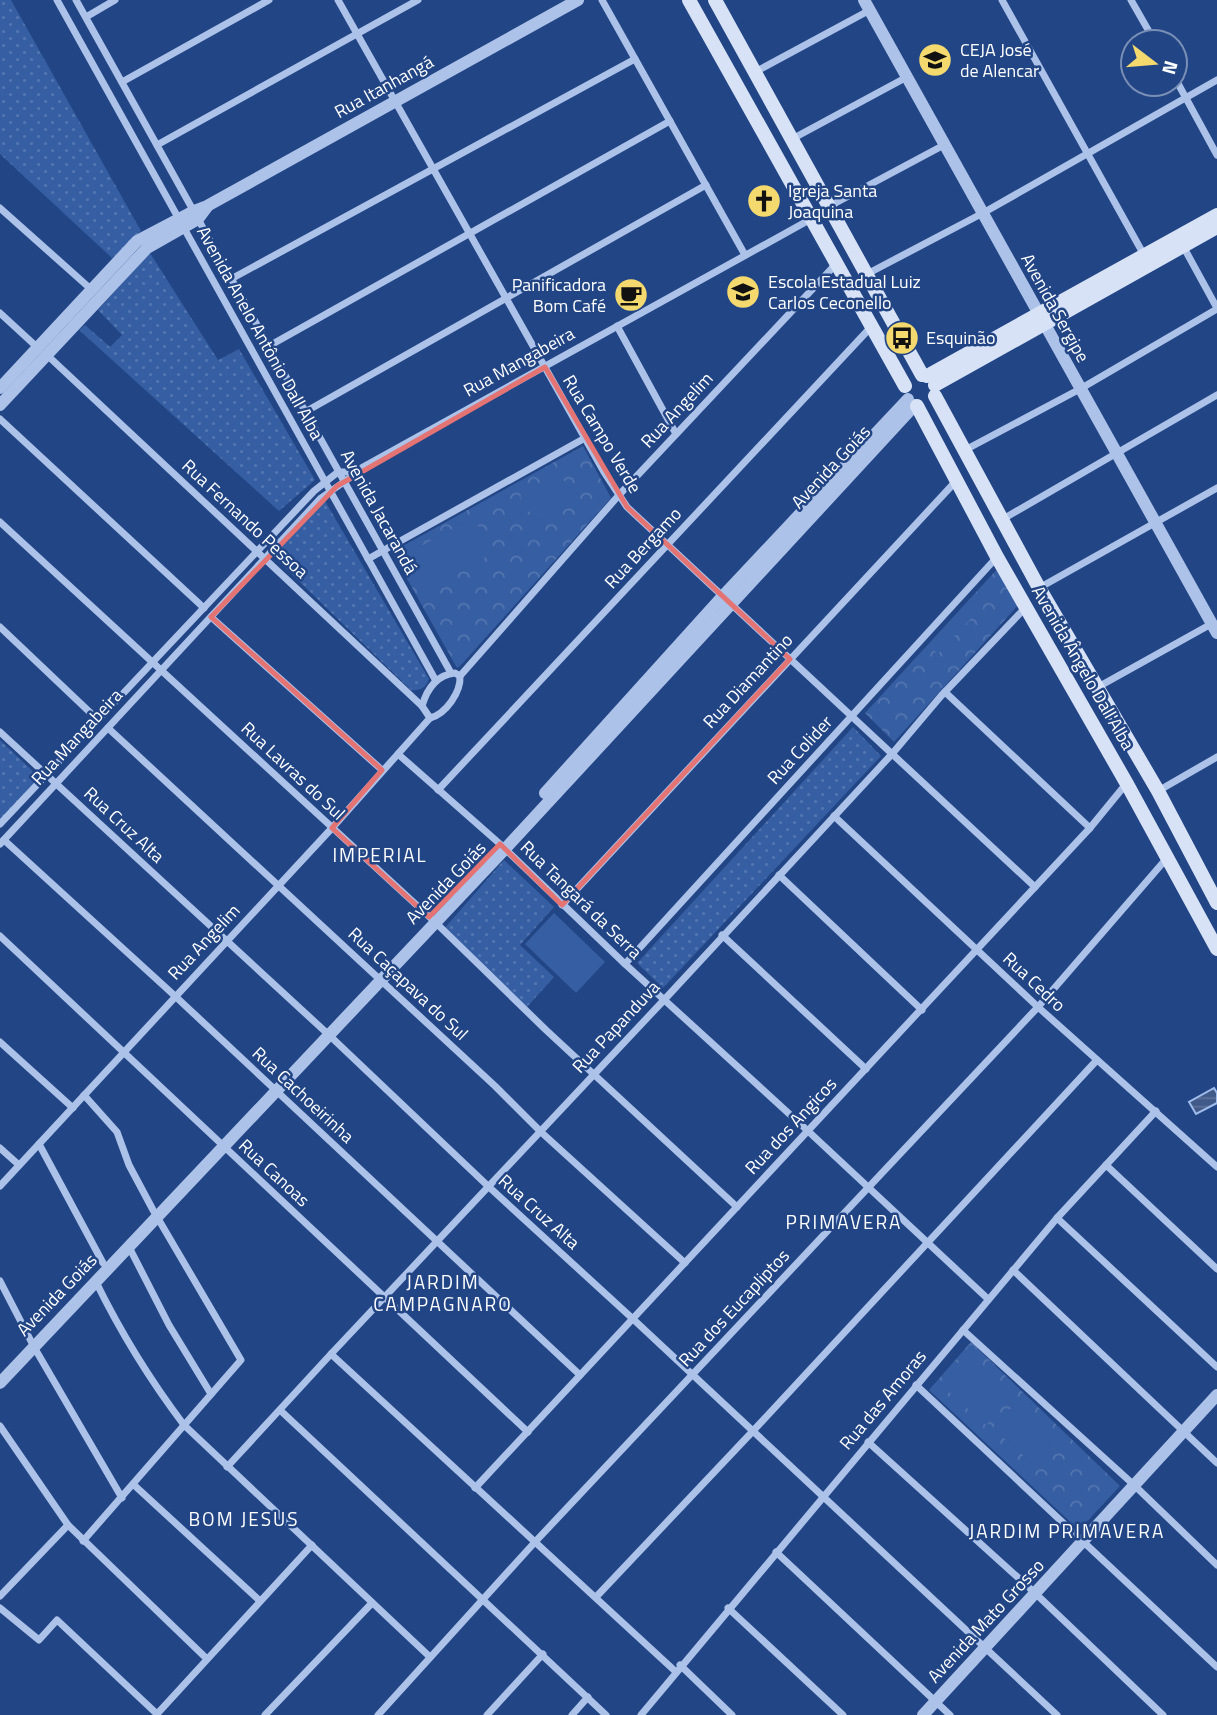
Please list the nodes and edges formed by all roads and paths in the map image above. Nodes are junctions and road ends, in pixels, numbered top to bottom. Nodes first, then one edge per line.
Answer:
1 (57, 0) edge
2 (115, 0) edge
3 (270, 0) edge
4 (338, 0) edge
5 (418, 0) edge
6 (578, 0) edge
7 (602, 0) edge
8 (689, 0) edge
9 (1002, 0) edge
10 (1131, 0) edge
11 (719, 1) edge
12 (78, 3) edge
13 (867, 5) edge
14 (66, 16) junction
15 (86, 17) junction
16 (1147, 28) edge
17 (357, 34) junction
18 (635, 59) junction
19 (755, 72) junction
20 (907, 77) junction
21 (1217, 80) edge
22 (122, 82) junction
23 (1189, 95) edge
24 (1184, 98) edge
25 (1187, 98) edge
26 (395, 100) junction
27 (670, 121) junction
28 (791, 140) junction
29 (157, 145) junction
30 (944, 145) junction
31 (1089, 153) junction
32 (1217, 155) edge
33 (433, 169) junction
34 (706, 185) junction
35 (828, 207) junction
36 (0, 208) edge
37 (983, 213) junction
38 (196, 215) junction
39 (1217, 215) edge
40 (811, 219) junction
41 (181, 223) junction
42 (1217, 227) edge
43 (470, 233) junction
44 (1183, 246) junction
45 (746, 255) junction
46 (1144, 256) junction
47 (836, 264) junction
48 (867, 274) junction
49 (232, 279) junction
50 (97, 294) junction
51 (506, 298) junction
52 (1217, 309) edge
53 (0, 313) edge
54 (1042, 319) junction
55 (617, 326) junction
56 (871, 327) junction
57 (269, 346) junction
58 (42, 351) junction
59 (545, 367) junction
60 (930, 383) junction
61 (0, 388) edge
62 (1080, 388) junction
63 (1217, 395) edge
64 (911, 399) junction
65 (0, 405) edge
66 (305, 412) junction
67 (0, 419) edge
68 (676, 434) junction
69 (584, 438) junction
70 (965, 450) junction
71 (1116, 454) junction
72 (338, 472) junction
73 (354, 472) junction
74 (957, 479) junction
75 (324, 481) junction
76 (343, 482) junction
77 (1217, 488) edge
78 (330, 491) junction
79 (619, 495) junction
80 (1003, 519) junction
81 (0, 522) edge
82 (1156, 523) junction
83 (667, 546) junction
84 (256, 551) junction
85 (383, 551) junction
86 (1022, 556) junction
87 (997, 557) junction
88 (265, 559) junction
89 (368, 559) junction
90 (1040, 588) junction
91 (726, 601) junction
92 (1026, 607) junction
93 (204, 608) junction
94 (211, 617) junction
95 (1215, 626) edge
96 (0, 627) edge
97 (790, 659) junction
98 (151, 662) junction
99 (160, 670) junction
100 (450, 673) junction
101 (460, 676) junction
102 (436, 681) junction
103 (1098, 687) junction
104 (945, 692) junction
105 (422, 706) junction
106 (853, 716) junction
107 (430, 718) junction
108 (98, 720) junction
109 (108, 728) junction
110 (0, 732) edge
111 (398, 754) junction
112 (891, 754) junction
113 (1217, 757) edge
114 (382, 770) junction
115 (47, 775) junction
116 (56, 784) junction
117 (1127, 784) junction
118 (438, 790) junction
119 (1158, 791) junction
120 (834, 816) junction
121 (0, 824) edge
122 (332, 828) junction
123 (1090, 828) junction
124 (2, 842) edge
125 (503, 846) junction
126 (1188, 849) junction
127 (1167, 858) junction
128 (779, 875) junction
129 (279, 885) junction
130 (1035, 887) junction
131 (1215, 897) edge
132 (562, 905) junction
133 (432, 920) junction
134 (1212, 931) edge
135 (722, 935) junction
136 (0, 936) edge
137 (226, 941) junction
138 (1217, 949) edge
139 (977, 950) junction
140 (625, 964) junction
141 (378, 979) junction
142 (175, 996) junction
143 (664, 1000) junction
144 (1038, 1007) junction
145 (922, 1010) junction
146 (327, 1033) junction
147 (0, 1042) edge
148 (124, 1051) junction
149 (1097, 1060) junction
150 (866, 1069) junction
151 (594, 1074) junction
152 (274, 1090) junction
153 (84, 1095) junction
154 (73, 1108) junction
155 (1156, 1111) junction
156 (808, 1131) junction
157 (541, 1132) junction
158 (39, 1144) junction
159 (222, 1145) junction
160 (0, 1148) edge
161 (1106, 1165) junction
162 (19, 1166) junction
163 (1217, 1167) edge
164 (3, 1177) edge
165 (0, 1186) edge
166 (489, 1187) junction
167 (869, 1188) junction
168 (737, 1207) junction
169 (156, 1214) junction
170 (1057, 1218) junction
171 (436, 1242) junction
172 (928, 1242) junction
173 (129, 1247) junction
174 (103, 1263) junction
175 (685, 1263) junction
176 (1217, 1269) edge
177 (1013, 1270) junction
178 (0, 1281) edge
179 (96, 1282) junction
180 (383, 1298) junction
181 (988, 1299) junction
182 (633, 1319) junction
183 (963, 1330) junction
184 (32, 1343) junction
185 (331, 1354) junction
186 (1217, 1367) edge
187 (0, 1370) edge
188 (580, 1375) junction
189 (693, 1375) junction
190 (0, 1382) edge
191 (916, 1385) junction
192 (211, 1394) junction
193 (1217, 1395) edge
194 (281, 1411) junction
195 (184, 1425) junction
196 (0, 1426) edge
197 (753, 1431) junction
198 (528, 1432) junction
199 (1184, 1432) junction
200 (868, 1442) junction
201 (1217, 1463) edge
202 (228, 1467) junction
203 (134, 1485) junction
204 (1134, 1485) junction
205 (475, 1488) junction
206 (823, 1496) junction
207 (122, 1498) junction
208 (68, 1525) junction
209 (83, 1541) junction
210 (1083, 1541) junction
211 (535, 1542) junction
212 (312, 1545) junction
213 (776, 1552) junction
214 (1217, 1565) edge
215 (1035, 1593) junction
216 (597, 1596) junction
217 (0, 1597) edge
218 (483, 1599) junction
219 (259, 1600) junction
220 (372, 1602) junction
221 (0, 1608) edge
222 (728, 1608) junction
223 (985, 1648) junction
224 (543, 1654) junction
225 (430, 1657) junction
226 (206, 1658) junction
227 (1217, 1667) edge
228 (678, 1668) junction
229 (588, 1697) junction
230 (936, 1701) junction
231 (157, 1714) edge
232 (265, 1715) edge
233 (378, 1715) edge
234 (487, 1715) edge
235 (572, 1715) edge
236 (606, 1715) edge
237 (640, 1715) edge
238 (733, 1715) edge
239 (844, 1715) edge
240 (923, 1715) edge
241 (950, 1715) edge
242 (1057, 1715) edge
243 (1163, 1715) edge

1 - 14 street, Avenida Anelo Antônio Dall Alba
2 - 15 street
3 - 22 street
4 - 17 street, Rua Campo Verde
5 - 17 street
6 - 26 street, Rua Itanhangá
7 - 18 street
8 - 40 main road, Avenida Ângelo Dall'Alba
9 - 31 street
10 - 16 street
11 - 19 main road, Avenida Ângelo Dall'Alba
12 - 14 street
12 - 15 street, Avenida Jacarandá
13 - 19 street
13 - 20 street, Avenida Sergipe
14 - 41 street, Avenida Anelo Antônio Dall Alba
15 - 22 street, Avenida Jacarandá
17 - 26 street, Rua Campo Verde
17 - 29 street
18 - 27 street
18 - 33 street
19 - 28 main road, Avenida Ângelo Dall'Alba
20 - 28 street
20 - 30 street, Avenida Sergipe
21 - 23 street
22 - 29 street, Avenida Jacarandá
24 - 31 street
25 - 32 street
26 - 33 street, Rua Campo Verde
26 - 38 street, Rua Itanhangá
27 - 34 street
27 - 43 street
28 - 35 main road, Avenida Ângelo Dall'Alba
29 - 38 street, Avenida Jacarandá
30 - 35 street
30 - 37 street, Avenida Sergipe
31 - 37 street
31 - 46 street
33 - 43 street, Rua Campo Verde
33 - 49 street
34 - 45 street
34 - 51 street
35 - 40 main road
35 - 48 main road, Avenida Ângelo Dall'Alba
36 - 50 street
37 - 48 street
37 - 54 street, Avenida Sergipe
38 - 41 street, Rua Itanhangá
38 - 49 street, Avenida Jacarandá
39 - 46 main road
40 - 45 street, Rua Mangabeira
40 - 47 main road, Avenida Ângelo Dall'Alba
41 - 50 street, Rua Itanhangá
41 - 75 street, Avenida Anelo Antônio Dall Alba
42 - 44 main road
43 - 51 street, Rua Campo Verde
43 - 57 street
44 - 52 street
44 - 54 main road
45 - 55 street, Rua Mangabeira
46 - 54 main road
47 - 56 main road, Avenida Ângelo Dall'Alba
47 - 68 street, Rua Angelim
48 - 60 main road, Avenida Ângelo Dall'Alba
49 - 57 street, Avenida Jacarandá
50 - 58 street, Rua Itanhangá
51 - 59 street, Rua Campo Verde
51 - 66 street
52 - 62 street
53 - 58 street, Rua Fernando Pessoa
54 - 60 main road
54 - 62 street, Avenida Sergipe
55 - 59 street, Rua Mangabeira
55 - 68 street
56 - 64 main road, Avenida Ângelo Dall'Alba
56 - 83 street, Rua Bergamo
57 - 66 street, Avenida Jacarandá
58 - 61 street, Rua Itanhangá
58 - 65 street, Rua Itanhangá
58 - 84 street, Rua Fernando Pessoa
59 - 69 street, Rua Campo Verde
59 - 73 street, Rua Mangabeira
60 - 64 main road
60 - 64 main road
60 - 70 main road, Avenida Ângelo Dall'Alba
62 - 70 street
62 - 71 street, Avenida Sergipe
63 - 71 street
64 - 74 main road, Avenida Ângelo Dall'Alba
64 - 91 street, Avenida Goiás
66 - 72 street, Avenida Jacarandá
67 - 93 street
68 - 79 street, Rua Angelim
69 - 79 street, Rua Campo Verde
69 - 85 street
70 - 80 main road, Avenida Ângelo Dall'Alba
71 - 80 street
71 - 82 street, Avenida Sergipe
72 - 73 street
72 - 75 street, Rua Mangabeira
72 - 76 street, Avenida Jacarandá
73 - 76 street, Rua Mangabeira
74 - 87 main road, Avenida Ângelo Dall'Alba
74 - 97 street, Rua Diamantino
75 - 78 street, Avenida Anelo Antônio Dall Alba
75 - 84 street, Rua Mangabeira
76 - 78 street, Rua Mangabeira
76 - 85 street, Avenida Jacarandá
77 - 82 street
78 - 88 street, Rua Mangabeira
78 - 89 street, Avenida Anelo Antônio Dall Alba
79 - 83 street, Rua Campo Verde
79 - 101 street, Rua Angelim
80 - 86 main road, Avenida Ângelo Dall'Alba
81 - 98 street, Rua Lavras do Sul
82 - 90 street
82 - 95 street, Avenida Sergipe
83 - 91 street, Rua Campo Verde
83 - 118 street, Rua Bergamo
84 - 88 street, Rua Fernando Pessoa
84 - 93 street, Rua Mangabeira
85 - 89 street
85 - 100 street, Avenida Jacarandá
86 - 87 main road
86 - 90 main road, Avenida Ângelo Dall'Alba
87 - 92 main road, Avenida Ângelo Dall'Alba
87 - 106 street, Rua Colider
88 - 94 street, Rua Mangabeira
88 - 105 street, Rua Fernando Pessoa
89 - 102 street, Avenida Anelo Antônio Dall Alba
90 - 103 main road, Avenida Ângelo Dall'Alba
91 - 97 street, Rua Campo Verde
91 - 125 street, Avenida Goiás
92 - 104 street, Rua Papanduva
92 - 117 main road, Avenida Ângelo Dall'Alba
93 - 98 street, Rua Mangabeira
94 - 99 street, Rua Mangabeira
94 - 114 street
95 - 103 street
96 - 108 street
97 - 106 street, Rua Campo Verde
97 - 132 street, Rua Diamantino
98 - 99 street, Rua Lavras do Sul
98 - 108 street, Rua Mangabeira
99 - 109 street, Rua Mangabeira
99 - 122 street, Rua Lavras do Sul
100 - 101 street
100 - 102 street
101 - 107 street, Rua Angelim
102 - 105 street
103 - 119 main road, Avenida Ângelo Dall'Alba
104 - 112 street, Rua Papanduva
104 - 123 street
105 - 107 street, Rua Fernando Pessoa
106 - 112 street, Rua Campo Verde
106 - 140 street, Rua Colider
107 - 111 street, Rua Angelim
108 - 115 street, Rua Mangabeira
109 - 116 street, Rua Mangabeira
109 - 129 street, Rua Caçapava do Sul
110 - 115 street, Rua Cruz Alta
111 - 114 street, Rua Angelim
111 - 118 street, Rua Tangará da Serra
112 - 120 street, Rua Papanduva
112 - 130 street, Rua Campo Verde
113 - 119 street
114 - 122 street, Rua Angelim
115 - 116 street, Rua Cruz Alta
115 - 121 street, Rua Mangabeira
116 - 124 street, Rua Mangabeira
116 - 137 street, Rua Cruz Alta
117 - 123 street, Rua dos Angicos
117 - 127 main road, Avenida Ângelo Dall'Alba
118 - 125 street, Rua Tangará da Serra
119 - 126 main road, Avenida Ângelo Dall'Alba
120 - 128 street, Rua Papanduva
120 - 139 street, Rua Cedro
122 - 129 street, Rua Angelim
122 - 133 street, Rua Lavras do Sul
123 - 130 street, Rua dos Angicos
124 - 142 street, Rua Cachoeirinha
125 - 132 street, Rua Tangará da Serra
125 - 133 street, Avenida Goiás
126 - 127 main road
126 - 131 main road, Avenida Ângelo Dall'Alba
127 - 134 main road, Avenida Ângelo Dall'Alba
127 - 144 street, Rua dos Eucapliptos
128 - 135 street, Rua Papanduva
128 - 145 street
129 - 137 street, Rua Angelim
129 - 141 street, Rua Caçapava do Sul
130 - 139 street, Rua dos Angicos
132 - 140 street, Rua Tangará da Serra
133 - 141 street, Avenida Goiás
133 - 151 street, Rua Lavras do Sul
134 - 138 main road, Avenida Ângelo Dall'Alba
135 - 143 street, Rua Papanduva
135 - 150 street
136 - 148 street, Rua Canoas
137 - 142 street, Rua Angelim
137 - 146 street, Rua Cruz Alta
139 - 144 street, Rua Cedro
139 - 145 street, Rua dos Angicos
140 - 143 street, Rua Tangará da Serra
141 - 146 street, Avenida Goiás
141 - 157 street, Rua Caçapava do Sul
142 - 148 street, Rua Angelim
142 - 152 street, Rua Cachoeirinha
143 - 151 street, Rua Papanduva
143 - 156 street, Rua Tangará da Serra
144 - 149 street, Rua Cedro
144 - 167 street, Rua dos Eucapliptos
145 - 150 street, Rua dos Angicos
146 - 152 street, Avenida Goiás
146 - 166 street, Rua Cruz Alta
147 - 154 street
148 - 153 street, Rua Angelim
148 - 159 street, Rua Canoas
149 - 155 street, Rua Cedro
149 - 172 street
150 - 156 street, Rua dos Angicos
151 - 157 street, Rua Papanduva
151 - 168 street, Rua Lavras do Sul
152 - 159 street, Avenida Goiás
152 - 171 street, Rua Cachoeirinha
153 - 154 street, Rua Angelim
153 - 169 street
154 - 158 street, Rua Angelim
155 - 161 street, Rua das Amoras
155 - 163 street, Rua Cedro
156 - 167 street, Rua Tangará da Serra
156 - 168 street, Rua dos Angicos
157 - 166 street, Rua Papanduva
157 - 175 street, Rua Caçapava do Sul
158 - 162 street, Rua Angelim
158 - 174 street
159 - 169 street, Avenida Goiás
159 - 180 street, Rua Canoas
160 - 162 street
161 - 170 street, Rua das Amoras
161 - 176 street
162 - 164 street, Rua Angelim
164 - 165 street, Rua Angelim
166 - 171 street, Rua Papanduva
166 - 182 street, Rua Cruz Alta
167 - 172 street, Rua Tangará da Serra
167 - 189 street, Rua dos Eucapliptos
168 - 175 street, Rua dos Angicos
169 - 173 street, Avenida Goiás
169 - 174 street, Avenida Goiás
169 - 192 street
170 - 177 street, Rua das Amoras
170 - 186 street
171 - 180 street, Rua Papanduva
171 - 188 street, Rua Cachoeirinha
172 - 181 street, Rua Tangará da Serra
172 - 197 street
173 - 179 street, Avenida Goiás
173 - 192 street
174 - 184 street, Avenida Goiás
175 - 182 street, Rua dos Angicos
177 - 181 street, Rua das Amoras
177 - 199 street
178 - 184 street
179 - 184 street, Avenida Goiás
179 - 195 street
180 - 185 street, Rua Papanduva
180 - 198 street, Rua Canoas
181 - 183 street, Rua das Amoras
182 - 188 street, Rua dos Angicos
182 - 189 street, Rua Cruz Alta
183 - 191 street, Rua das Amoras
183 - 204 street
184 - 187 street, Avenida Goiás
184 - 190 street, Avenida Goiás
184 - 207 street
185 - 194 street, Rua Papanduva
185 - 205 street
188 - 198 street, Rua dos Angicos
189 - 197 street, Rua Cruz Alta
189 - 211 street, Rua dos Eucapliptos
191 - 200 street, Rua das Amoras
191 - 210 street
192 - 195 street
193 - 199 street, Avenida Mato Grosso
194 - 202 street, Rua Papanduva
194 - 218 street
195 - 202 street
195 - 203 street
196 - 208 street
197 - 206 street, Rua Cruz Alta
197 - 216 street
198 - 205 street, Rua dos Angicos
199 - 201 street
199 - 204 street, Avenida Mato Grosso
200 - 206 street, Rua das Amoras
200 - 215 street
202 - 212 street
203 - 207 street
203 - 219 street
204 - 210 street, Avenida Mato Grosso
204 - 214 street
205 - 211 street
206 - 213 street, Rua das Amoras
206 - 223 street, Rua Cruz Alta
207 - 209 street
208 - 209 street
208 - 217 street
209 - 226 street
210 - 215 street, Avenida Mato Grosso
210 - 227 street
211 - 216 street
211 - 218 street, Rua dos Eucapliptos
212 - 219 street
212 - 220 street
213 - 222 street, Rua das Amoras
213 - 230 street
215 - 223 street, Avenida Mato Grosso
215 - 243 street
216 - 228 street
218 - 224 street
218 - 225 street, Rua dos Eucapliptos
219 - 226 street
220 - 225 street
220 - 232 street
221 - 231 street
222 - 228 street, Rua das Amoras
222 - 239 street
223 - 230 street, Avenida Mato Grosso
223 - 242 street, Rua Cruz Alta
224 - 229 street
224 - 234 street
225 - 233 street, Rua dos Eucapliptos
226 - 231 street
228 - 237 street, Rua das Amoras
228 - 238 street
229 - 235 street
229 - 236 street
230 - 240 street, Avenida Mato Grosso
230 - 241 street

